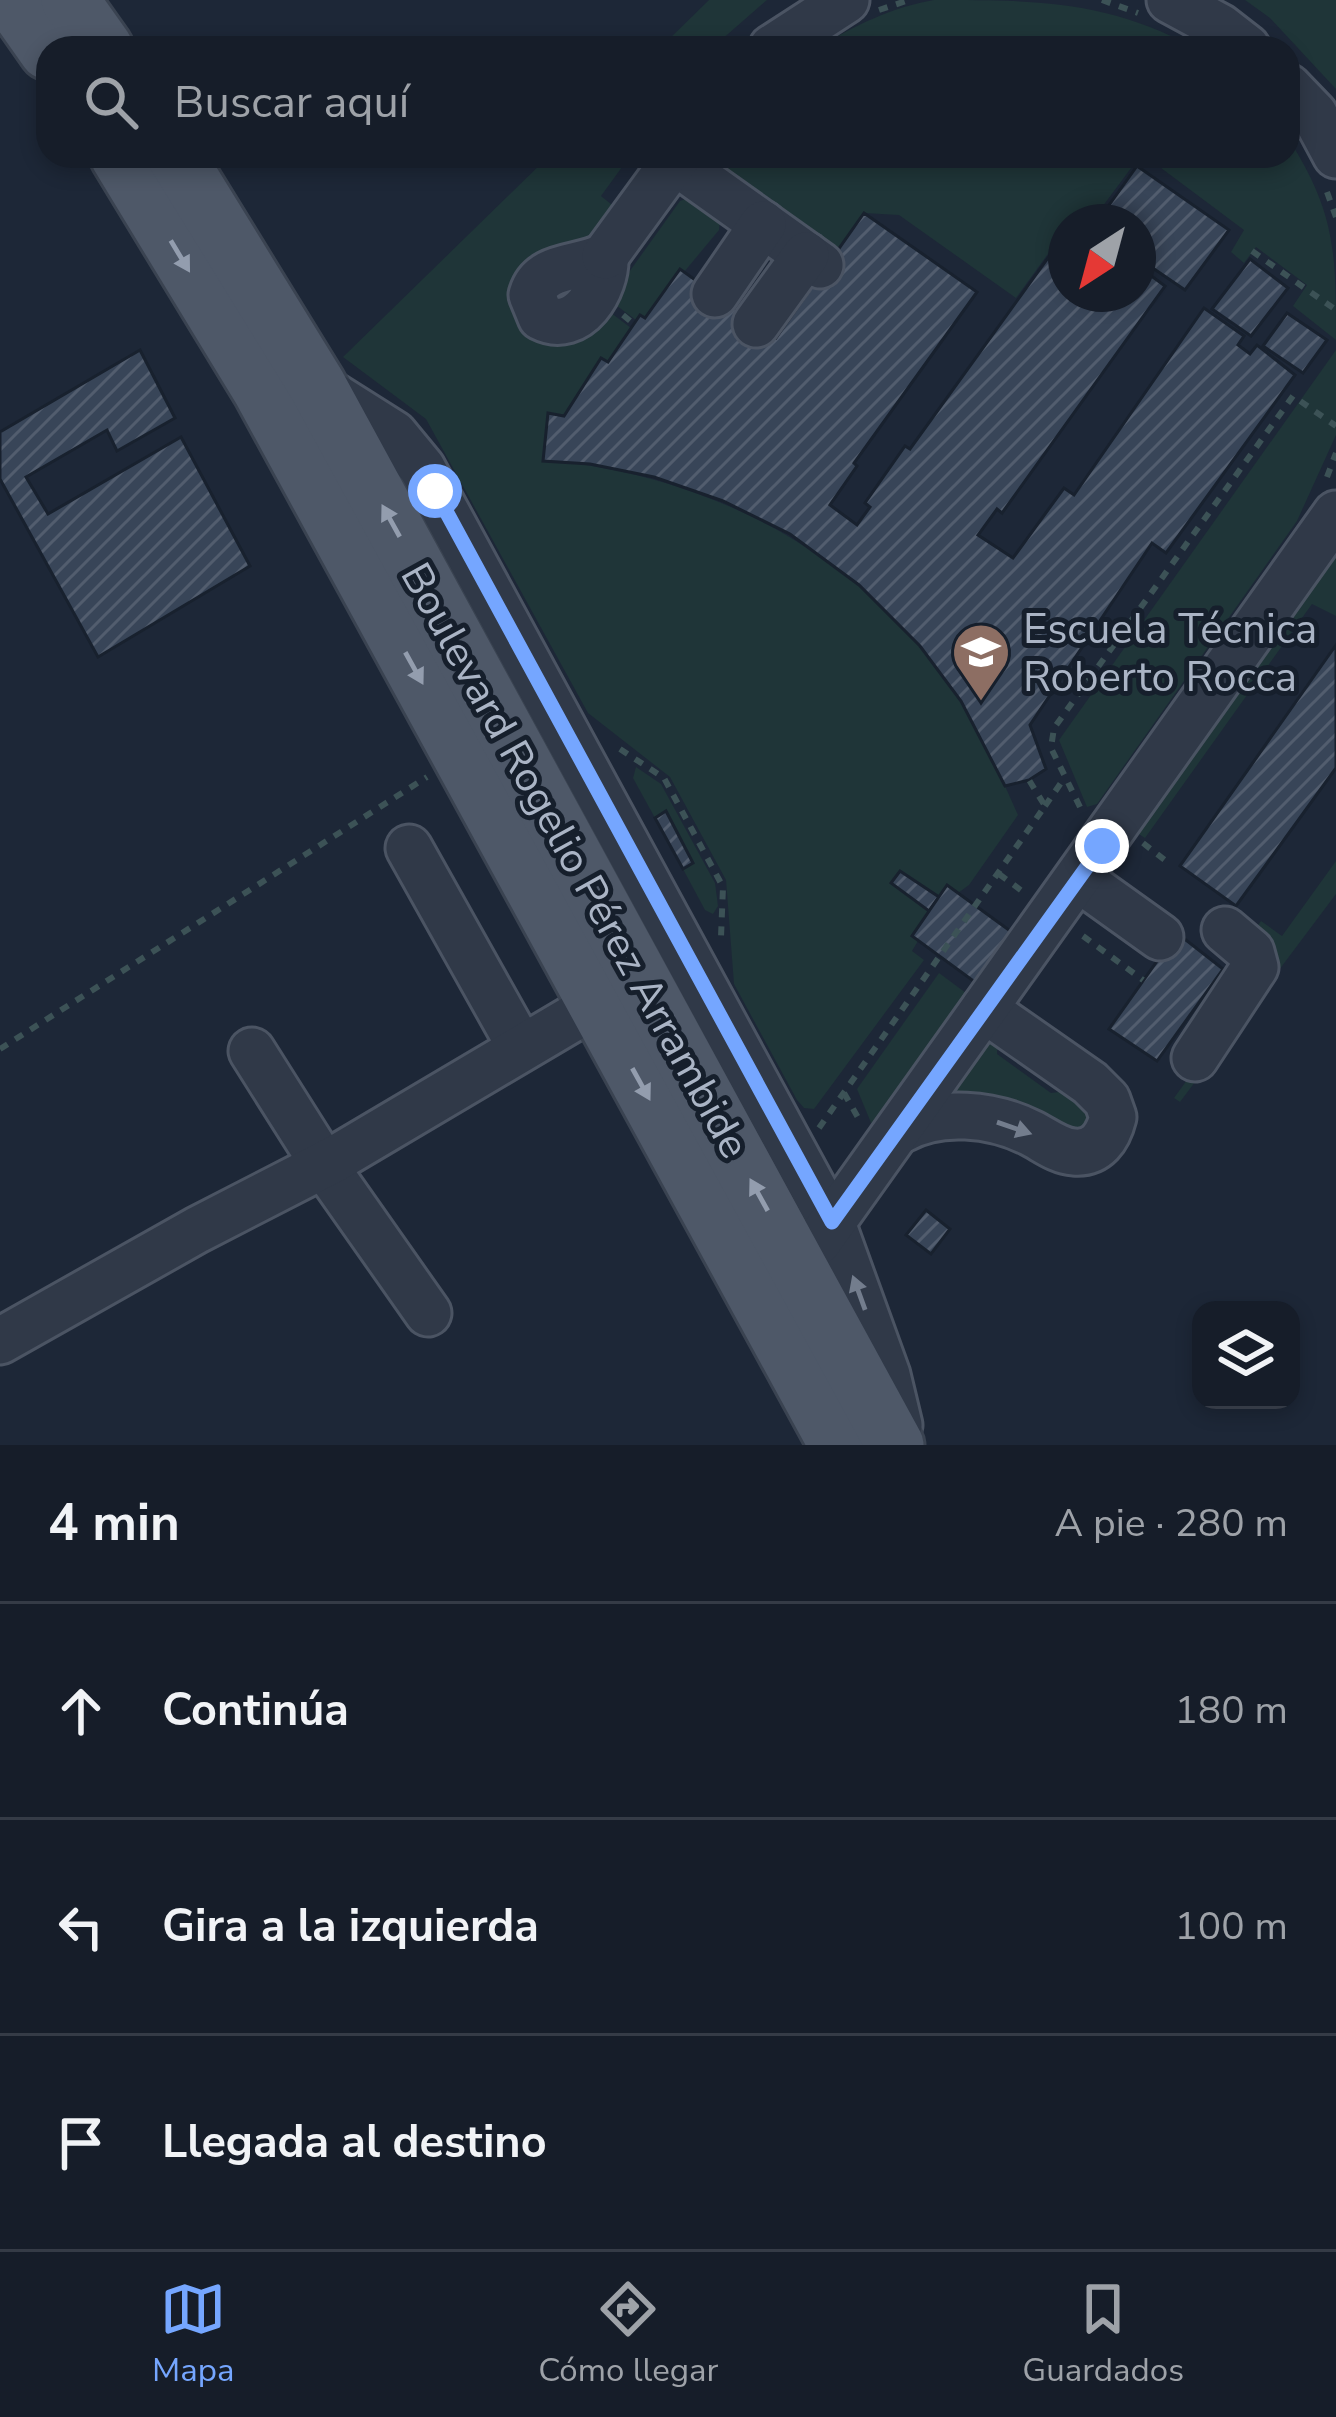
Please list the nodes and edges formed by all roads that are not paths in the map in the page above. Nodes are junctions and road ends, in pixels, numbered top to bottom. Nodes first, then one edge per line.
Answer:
1 (12, 0) edge
2 (70, 0) edge
3 (846, 0) edge
4 (1170, 0) edge
5 (37, 36) edge
6 (96, 36) edge
7 (790, 36) edge
8 (1232, 36) edge
9 (1300, 99) edge
10 (1336, 155) edge
11 (126, 168) edge
12 (183, 168) edge
13 (669, 168) edge
14 (688, 168) edge
15 (763, 224) junction
16 (605, 256) dead end
17 (715, 294) dead end
18 (756, 324) dead end
19 (317, 385) junction
20 (1329, 500) edge
21 (410, 848) dead end
22 (1079, 879) junction
23 (1225, 930) dead end
24 (1160, 937) dead end
25 (597, 1004) junction
26 (984, 1010) junction
27 (520, 1046) junction
28 (252, 1051) dead end
29 (1196, 1058) dead end
30 (901, 1130) junction
31 (324, 1165) junction
32 (832, 1222) junction
33 (799, 1269) junction
34 (428, 1312) dead end
35 (0, 1340) edge
36 (826, 1423) edge
37 (856, 1445) edge
38 (900, 1445) edge

1 - 5 main road
2 - 6 main road
3 - 7 lane
4 - 8 lane
9 - 10 lane
11 -> 25 main road, Boulevard Rogelio Pérez Arrambide
12 - 19 main road, Boulevard Rogelio Pérez Arrambide
13 - 16 lane
14 - 15 lane
15 - 17 lane
15 - 18 lane
19 - 32 lane
33 -> 19 main road, Boulevard Rogelio Pérez Arrambide
20 - 22 lane
21 - 27 lane
22 - 24 lane
22 - 26 lane
23 - 29 lane
25 - 27 lane
25 -> 36 main road, Boulevard Rogelio Pérez Arrambide
26 - 30 lane
30 -> 26 lane
27 - 31 lane
28 - 31 lane
30 - 32 lane
31 - 34 lane
31 - 35 lane
32 - 33 lane
38 -> 32 lane
33 - 38 main road, Boulevard Rogelio Pérez Arrambide
36 - 37 main road, Boulevard Rogelio Pérez Arrambide

